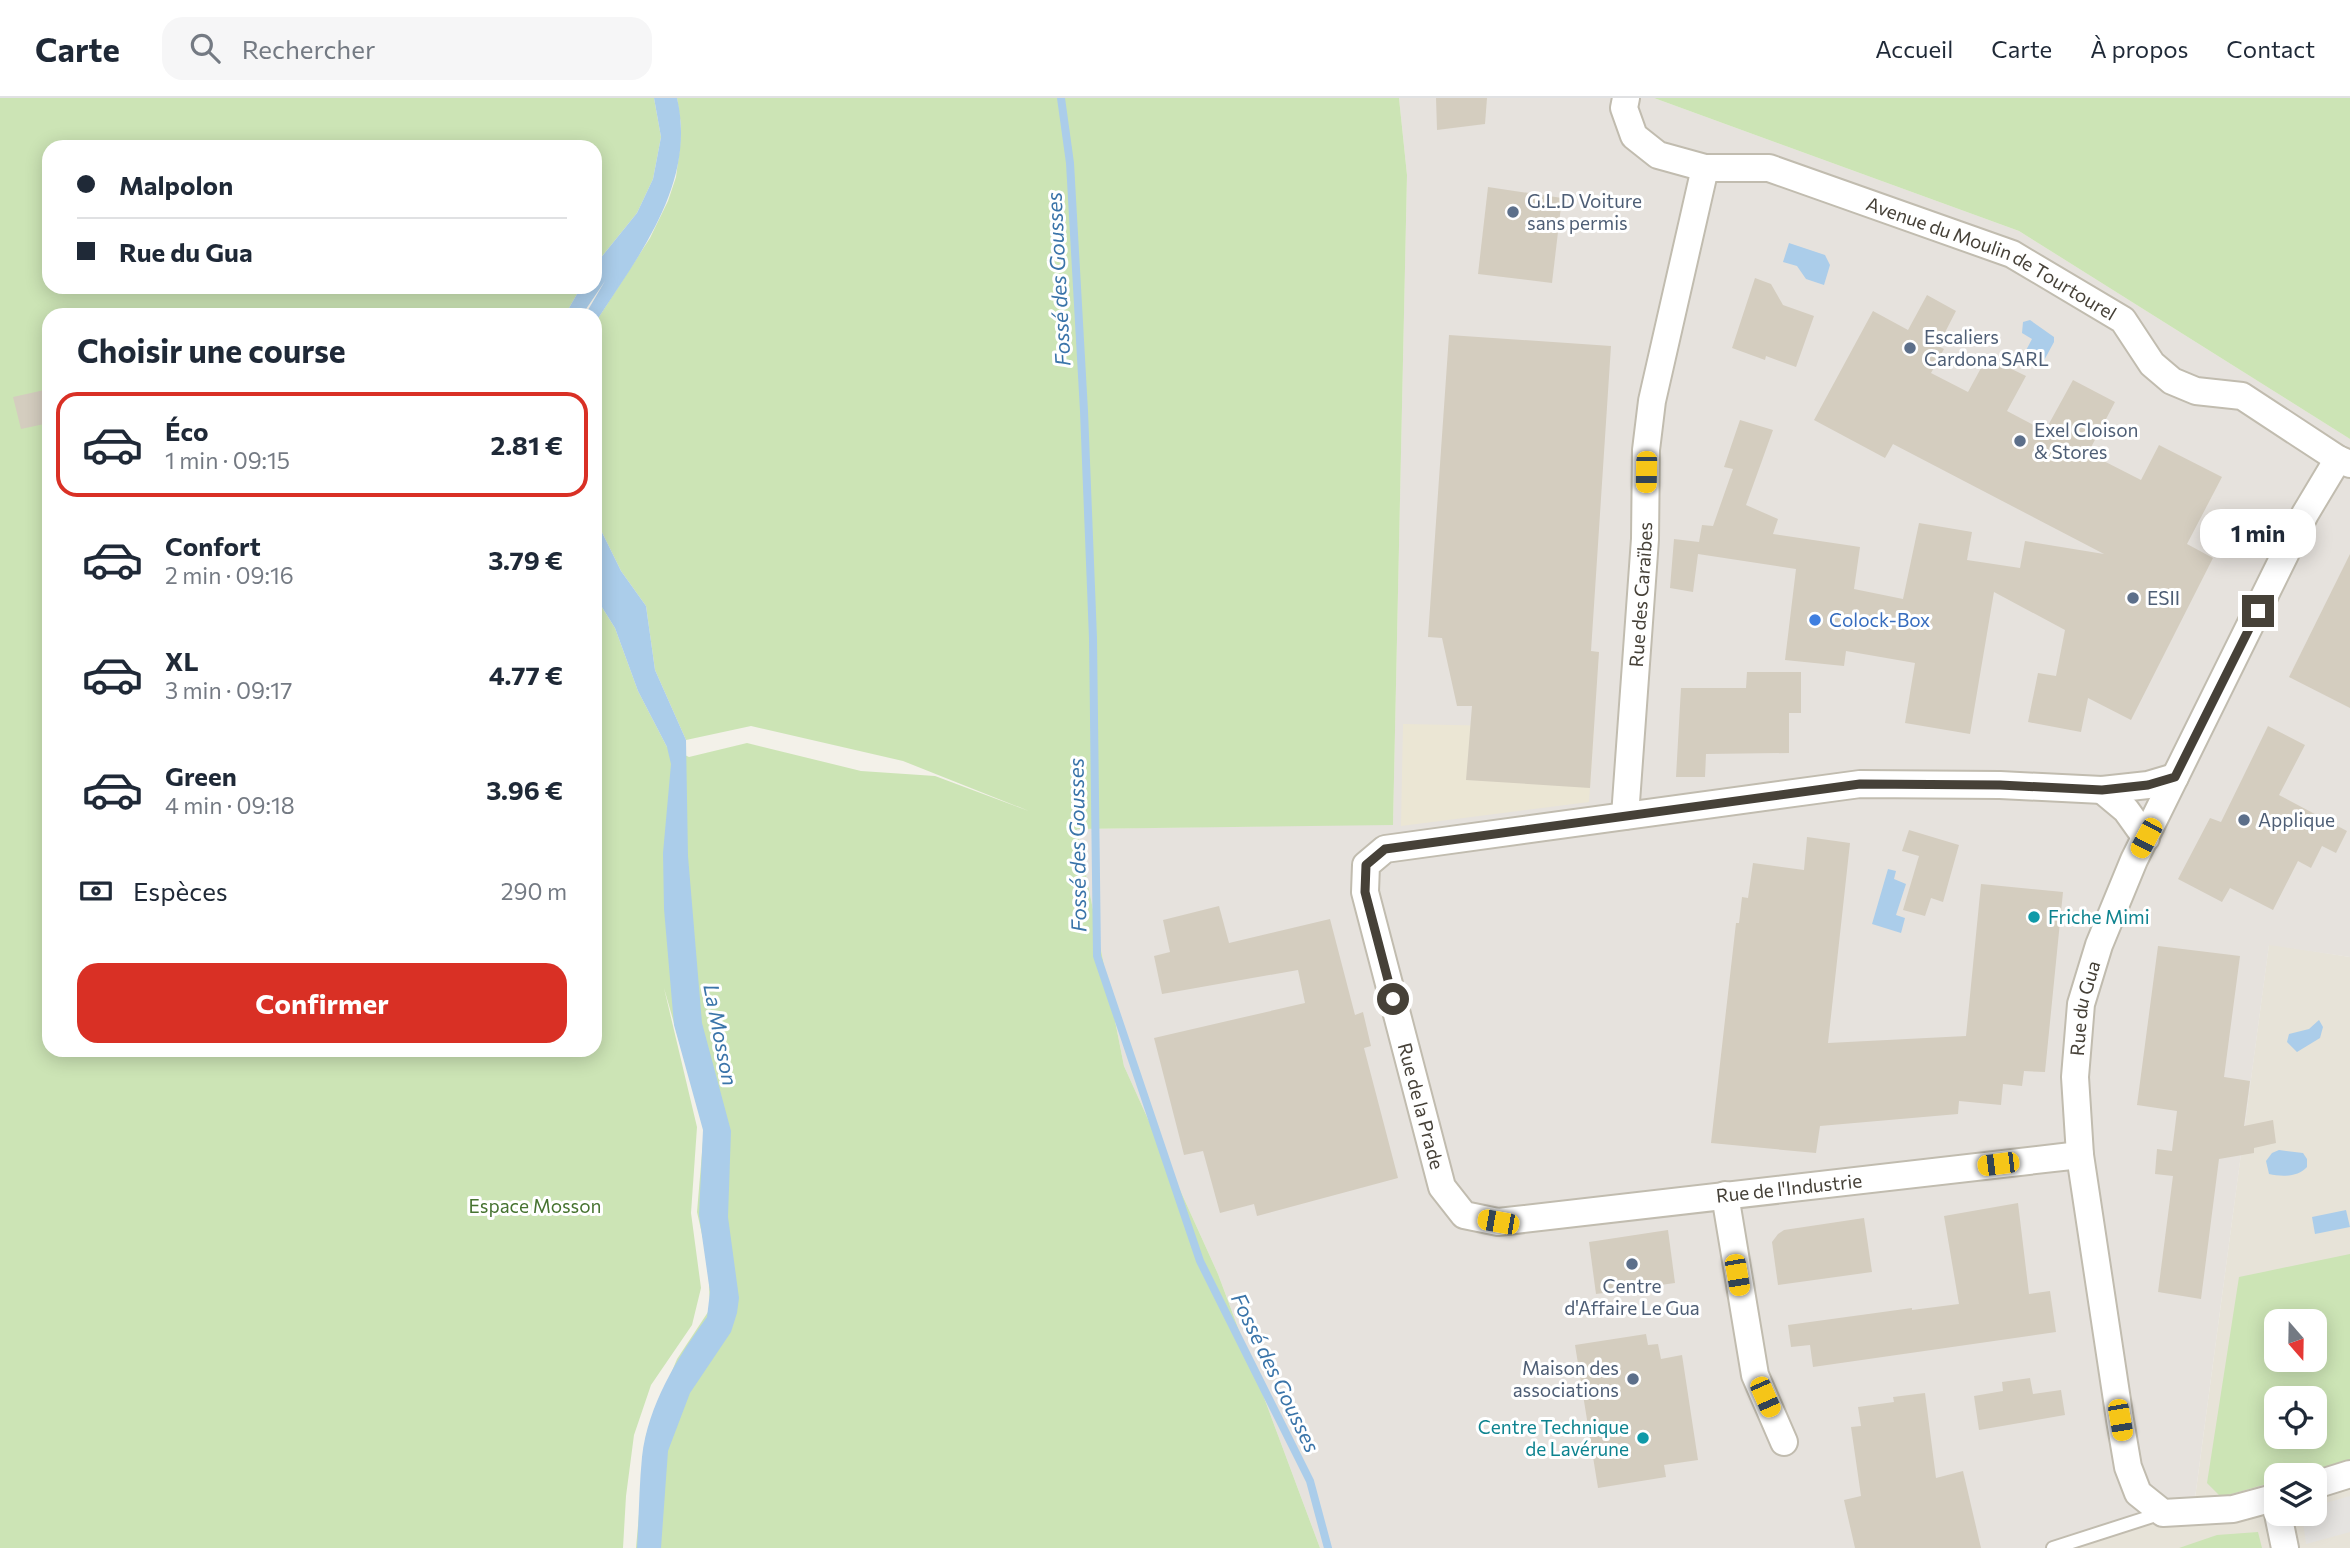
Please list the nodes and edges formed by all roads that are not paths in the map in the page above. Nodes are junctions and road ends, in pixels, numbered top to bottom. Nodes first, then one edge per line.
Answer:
1 (1626, 98) edge
2 (1705, 168) junction
3 (2344, 461) edge
4 (2175, 777) junction
5 (2102, 790) junction
6 (1625, 816) junction
7 (2146, 838) junction
8 (2080, 1155) junction
9 (1725, 1195) junction
10 (1498, 1222) joint
11 (1784, 1442) dead end
12 (2350, 1474) edge
13 (2327, 1481) edge
14 (2264, 1505) edge
15 (2163, 1513) junction
16 (2281, 1526) edge
17 (2053, 1548) edge
18 (2285, 1548) edge

1 - 2 street, Avenue du Moulin de Tourtourel
2 - 3 street, Avenue du Moulin de Tourtourel
2 - 6 street, Rue des Caraïbes
3 - 4 street, Rue du Gua
4 - 5 street, Rue de la Prade
4 - 7 street, Rue du Gua
5 - 6 street, Rue de la Prade
5 - 7 street
6 - 10 street, Rue de la Prade
7 - 8 street, Rue du Gua
8 - 9 street, Rue de l'Industrie
8 - 15 street, Rue du Gua
9 - 10 street, Rue de l'Industrie
9 - 11 street
12 - 13 street
14 - 15 street
15 - 17 lane
16 - 18 street

